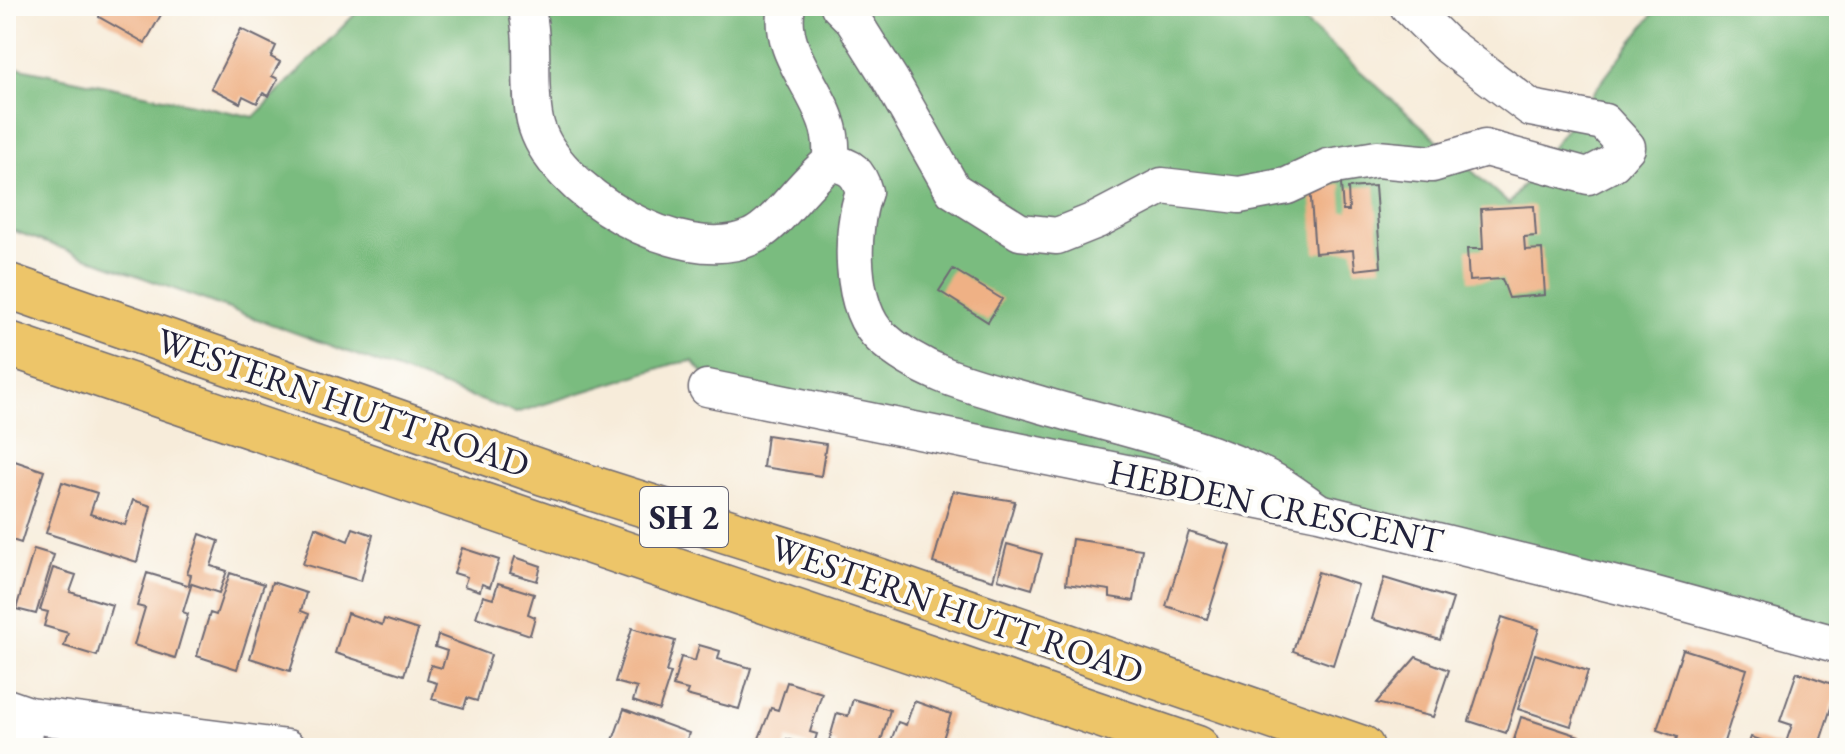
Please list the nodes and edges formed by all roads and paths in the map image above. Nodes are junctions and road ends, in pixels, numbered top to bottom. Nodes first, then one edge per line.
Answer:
1 (526, 6) edge
2 (787, 6) edge
3 (839, 6) edge
4 (1408, 6) edge
5 (830, 163) junction
6 (6, 285) edge
7 (6, 343) edge
8 (707, 388) dead end
9 (1319, 512) junction
10 (1839, 645) edge
11 (18, 724) edge
12 (287, 748) edge
13 (1197, 748) edge
14 (1362, 748) edge

1 - 5 street
2 - 5 street
3 - 4 street
5 - 9 street
6 - 14 highway, WESTERN HUTT ROAD / SH 2
7 - 13 highway, WESTERN HUTT ROAD / SH 2
8 - 9 street, HEBDEN CRESCENT
9 - 10 street, HEBDEN CRESCENT
11 - 12 street

